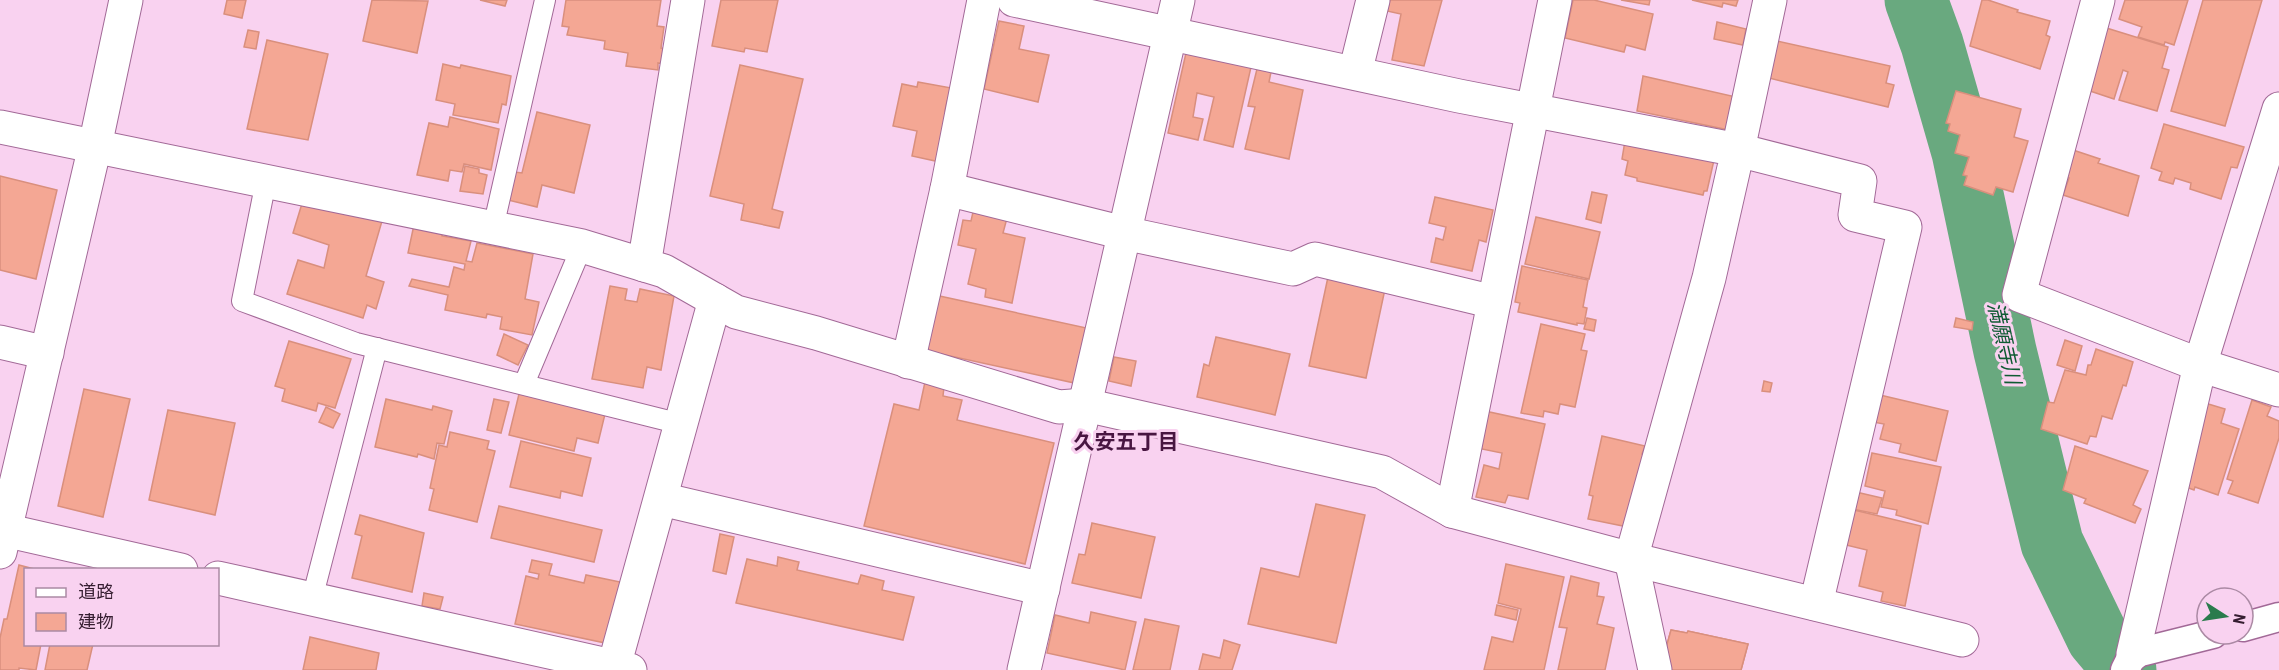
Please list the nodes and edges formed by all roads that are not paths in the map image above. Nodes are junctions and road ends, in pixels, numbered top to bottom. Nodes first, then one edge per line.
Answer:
1 (126, 0) edge
2 (545, 0) edge
3 (688, 0) edge
4 (984, 0) edge
5 (1014, 0) edge
6 (1178, 0) edge
7 (1373, 0) edge
8 (1555, 0) edge
9 (1770, 0) edge
10 (2098, 0) edge
11 (1170, 32) junction
12 (1355, 73) junction
13 (2279, 109) edge
14 (1533, 111) junction
15 (0, 127) edge
16 (95, 147) junction
17 (1738, 150) junction
18 (266, 181) junction
19 (947, 189) junction
20 (494, 228) junction
21 (1124, 233) junction
22 (582, 246) junction
23 (644, 265) junction
24 (715, 300) junction
25 (1494, 303) junction
26 (0, 342) edge
27 (376, 348) junction
28 (47, 353) junction
29 (908, 362) junction
30 (2200, 365) junction
31 (524, 384) junction
32 (2279, 390) edge
33 (1085, 405) junction
34 (681, 424) junction
35 (661, 499) junction
36 (1452, 511) junction
37 (2, 537) edge
38 (1631, 559) junction
39 (170, 568) edge
40 (219, 578) edge
41 (1043, 589) junction
42 (312, 599) junction
43 (1816, 604) junction
44 (2279, 617) edge
45 (2255, 624) edge
46 (1962, 640) dead end
47 (2195, 640) edge
48 (2129, 662) edge
49 (619, 669) edge
50 (1024, 670) edge
51 (1655, 670) edge

1 - 16 street
2 - 20 lane
3 - 23 street
4 - 19 street
5 - 11 street
6 - 11 street
7 - 12 street
8 - 14 street
9 - 17 street
10 - 30 street
11 - 12 street
11 - 21 street
12 - 14 street
13 - 30 street
14 - 17 street
14 - 25 street
15 - 16 street
16 - 18 street
16 - 28 street
17 - 38 street
17 - 43 street
18 - 20 street
18 - 27 lane
19 - 21 street
19 - 29 street
20 - 22 street
21 - 25 street
21 - 33 street
22 - 23 street
22 - 31 lane
23 - 24 street
24 - 29 street
24 - 34 street
25 - 36 street
26 - 28 street
27 - 31 lane
27 - 42 lane
28 - 37 street
29 - 33 street
30 - 32 street
30 - 48 street
31 - 34 lane
33 - 36 street
33 - 41 street
34 - 35 street
35 - 41 street
35 - 49 street
36 - 38 street
37 - 39 street
38 - 43 street
38 - 51 street
40 - 42 street
41 - 50 street
42 - 49 street
43 - 46 street
44 - 45 street
47 - 48 street

